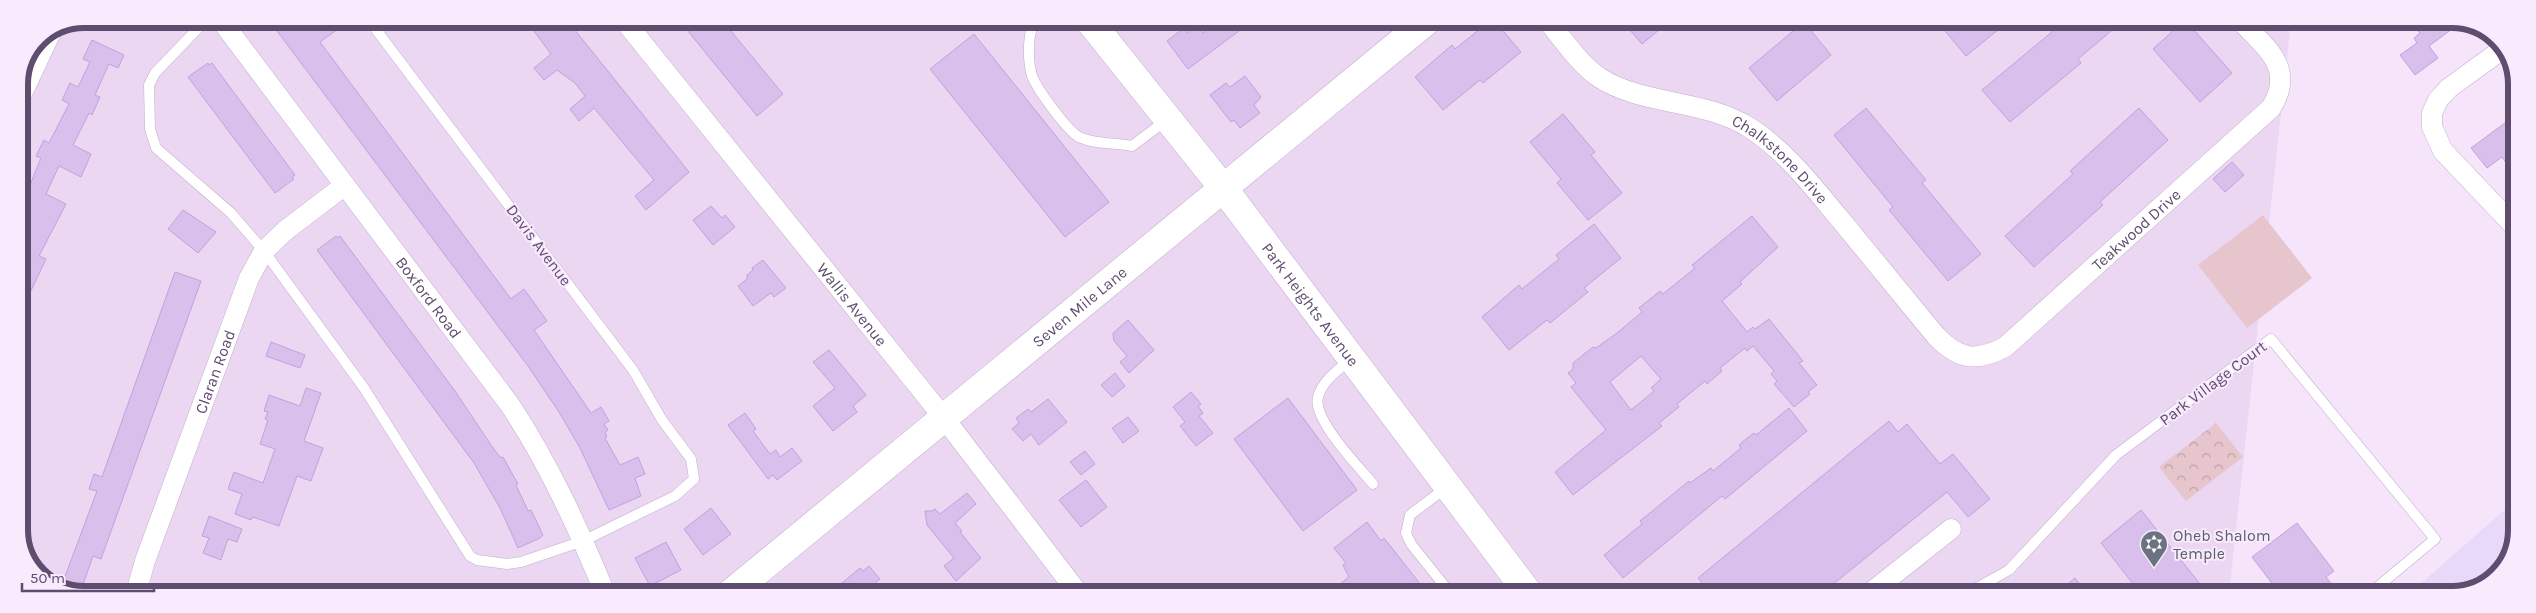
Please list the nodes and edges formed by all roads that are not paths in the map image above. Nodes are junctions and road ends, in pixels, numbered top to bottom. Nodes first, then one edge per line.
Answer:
1 (199, 28) edge
2 (227, 28) edge
3 (375, 28) edge
4 (630, 28) edge
5 (1032, 28) edge
6 (1095, 28) edge
7 (1419, 28) edge
8 (1554, 28) edge
9 (2248, 28) edge
10 (46, 42) edge
11 (2499, 52) edge
12 (28, 80) edge
13 (1168, 119) junction
14 (344, 185) junction
15 (1224, 189) junction
16 (2508, 220) edge
17 (264, 252) junction
18 (1975, 357) joint
19 (1352, 359) junction
20 (944, 418) junction
21 (1373, 484) dead end
22 (1448, 486) junction
23 (1951, 528) dead end
24 (583, 541) junction
25 (138, 586) edge
26 (602, 586) edge
27 (740, 586) edge
28 (1072, 586) edge
29 (1445, 586) edge
30 (1523, 586) edge
31 (1879, 586) edge
32 (1980, 586) edge
33 (2379, 586) edge

1 - 17 lane
2 - 14 street, Boxford Road
3 - 24 lane, Davis Avenue
4 - 20 street, Wallis Avenue
5 - 13 lane
6 - 13 street, Park Heights Avenue
7 - 15 street, Seven Mile Lane
8 - 18 street, Chalkstone Drive
9 - 18 street, Teakwood Drive
10 - 12 street
11 - 16 street
13 - 15 street, Park Heights Avenue
14 - 17 street, Claran Road
14 - 24 street, Boxford Road
15 - 19 street, Park Heights Avenue
15 - 20 street, Seven Mile Lane
17 - 24 lane
17 - 25 street, Claran Road
19 - 21 lane
19 - 22 street, Park Heights Avenue
20 - 27 street, Seven Mile Lane
20 - 28 street, Wallis Avenue
22 - 29 lane
22 - 30 street, Park Heights Avenue
23 - 31 street
24 - 26 street, Boxford Road
32 - 33 lane, Park Village Court

